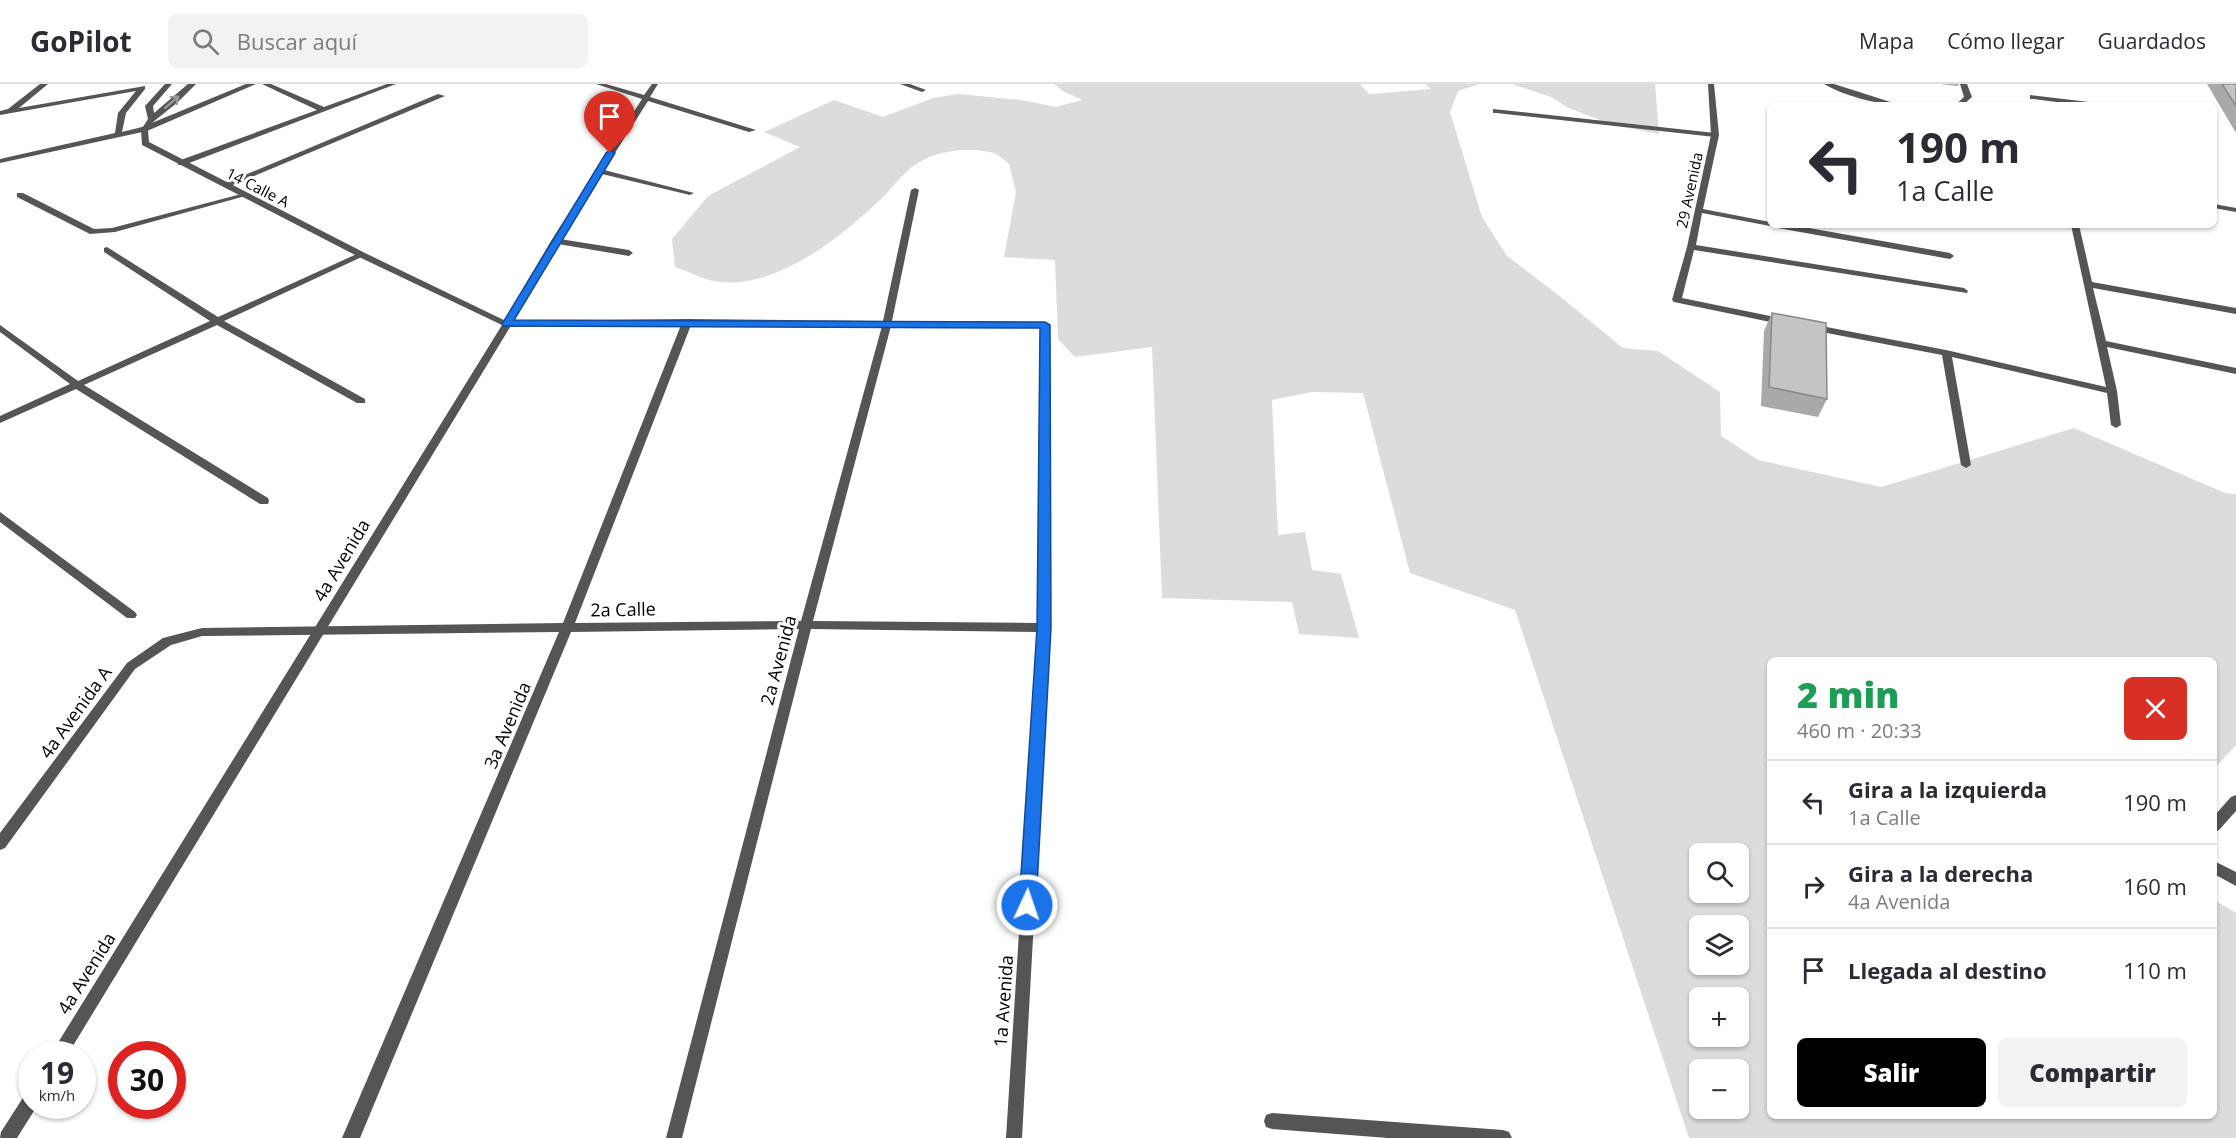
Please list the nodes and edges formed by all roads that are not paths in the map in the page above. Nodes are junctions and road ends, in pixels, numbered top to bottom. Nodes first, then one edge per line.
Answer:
1 (44, 84) edge
2 (169, 84) edge
3 (192, 84) edge
4 (252, 84) edge
5 (265, 84) edge
6 (393, 84) edge
7 (598, 84) edge
8 (655, 84) edge
9 (903, 84) edge
10 (1711, 84) edge
11 (1827, 84) edge
12 (1964, 84) edge
13 (145, 86) edge
14 (922, 90) dead end
15 (441, 96) dead end
16 (2033, 98) edge
17 (644, 99) junction
18 (1884, 102) edge
19 (1962, 102) edge
20 (2070, 102) edge
21 (324, 110) junction
22 (10, 111) junction
23 (1496, 111) dead end
24 (0, 112) edge
25 (151, 118) junction
26 (144, 129) junction
27 (752, 130) dead end
28 (118, 135) junction
29 (1715, 135) junction
30 (0, 161) edge
31 (181, 163) junction
32 (599, 171) junction
33 (225, 185) junction
34 (915, 190) dead end
35 (690, 193) dead end
36 (20, 195) dead end
37 (244, 195) junction
38 (2217, 207) edge
39 (1698, 210) junction
40 (2236, 210) edge
41 (1767, 223) edge
42 (1795, 228) edge
43 (2076, 228) edge
44 (555, 241) junction
45 (1691, 247) junction
46 (107, 250) dead end
47 (628, 253) dead end
48 (362, 255) junction
49 (1950, 256) dead end
50 (2088, 284) junction
51 (1964, 291) dead end
52 (2236, 311) edge
53 (217, 321) junction
54 (687, 322) junction
55 (1794, 323) edge
56 (507, 324) junction
57 (887, 324) junction
58 (1806, 326) edge
59 (0, 328) edge
60 (2101, 343) junction
61 (1946, 353) junction
62 (2236, 371) edge
63 (77, 385) junction
64 (2112, 391) junction
65 (361, 401) dead end
66 (0, 420) edge
67 (2116, 425) dead end
68 (1966, 465) dead end
69 (264, 501) dead end
70 (0, 516) edge
71 (131, 615) dead end
72 (806, 625) junction
73 (567, 628) junction
74 (1044, 628) junction
75 (321, 630) junction
76 (202, 632) joint
77 (2236, 801) edge
78 (2217, 823) edge
79 (0, 844) edge
80 (2217, 869) edge
81 (2236, 880) edge
82 (67, 1041) edge
83 (19, 1119) edge
84 (1272, 1121) dead end
85 (7, 1138) edge
86 (351, 1138) edge
87 (674, 1138) edge
88 (1014, 1138) edge
89 (1503, 1138) edge

1 - 22 street
2 - 25 street
25 -> 3 street
4 - 26 street
5 - 21 street
6 - 21 street
7 - 17 street
8 - 17 street, 4a Avenida
9 - 14 street
10 - 29 street, 29 Avenida
11 - 18 street
12 - 19 street
13 - 22 street
13 - 28 street
15 - 33 street
16 - 20 street
17 - 27 street
17 - 32 street, 4a Avenida
21 - 31 street
22 - 24 street
23 - 29 street
25 - 26 street
26 - 28 street
26 - 31 street, 14 Calle A
28 - 30 street
29 - 39 street, 29 Avenida
31 - 33 street, 14 Calle A
32 - 35 street
32 - 44 street, 4a Avenida
33 - 37 street, 14 Calle A
34 - 57 street, 2a Avenida
36 - 37 street
37 - 48 street, 14 Calle A
38 - 40 street
39 - 41 street
39 - 45 street, 29 Avenida
42 - 49 street
43 - 50 street
44 - 47 street
44 - 56 street, 4a Avenida
45 - 51 street
45 - 55 street, 29 Avenida
46 - 53 street
48 - 53 street
48 - 56 street, 14 Calle A
50 - 52 street
50 - 60 street
53 - 63 street
53 - 65 street
54 - 56 street
54 - 57 street
54 - 73 street, 3a Avenida
56 - 75 street, 4a Avenida
57 - 72 street, 2a Avenida
57 - 74 street, 1a Avenida
58 - 61 street
59 - 63 street
60 - 62 street
60 - 64 street
61 - 64 street
61 - 68 street
63 - 66 street
63 - 69 street
64 - 67 street
70 - 71 street
72 - 73 street, 2a Calle
72 - 74 street, 2a Calle
72 - 87 street, 2a Avenida
73 - 75 street, 2a Calle
73 - 86 street, 3a Avenida
74 - 88 street, 1a Avenida
75 - 76 street, 2a Calle
75 - 82 street, 4a Avenida
76 - 79 street, 4a Avenida A
77 - 78 street
80 - 81 street
83 - 85 street
84 - 89 street

